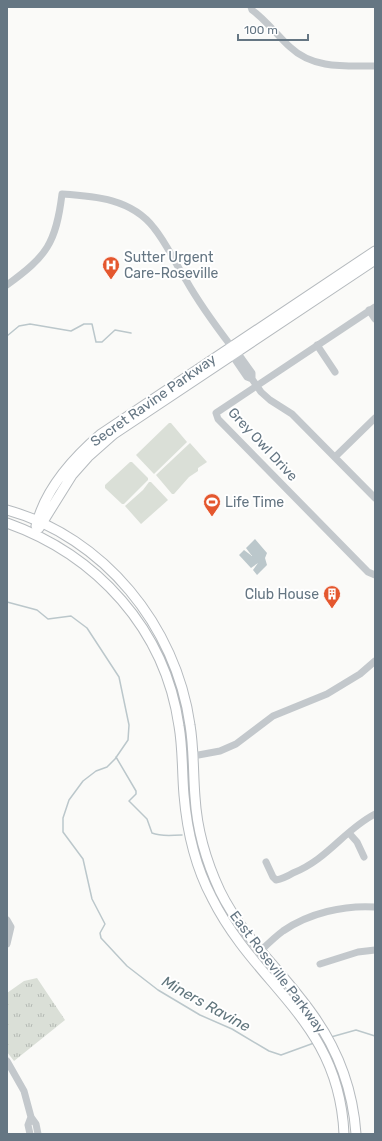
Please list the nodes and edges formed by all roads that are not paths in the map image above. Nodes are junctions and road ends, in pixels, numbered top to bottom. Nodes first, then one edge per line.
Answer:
1 (251, 7) edge
2 (375, 66) edge
3 (375, 251) edge
4 (375, 260) edge
5 (7, 285) edge
6 (372, 308) edge
7 (375, 319) edge
8 (317, 345) junction
9 (233, 351) junction
10 (335, 372) dead end
11 (254, 382) junction
12 (375, 418) edge
13 (335, 457) junction
14 (375, 498) edge
15 (7, 510) edge
16 (7, 523) edge
17 (40, 523) junction
18 (35, 534) junction
19 (375, 575) edge
20 (375, 661) edge
21 (181, 736) junction
22 (193, 756) junction
23 (375, 814) edge
24 (349, 833) junction
25 (364, 857) dead end
26 (266, 862) dead end
27 (375, 907) edge
28 (7, 920) edge
29 (7, 944) edge
30 (375, 950) edge
31 (261, 951) junction
32 (253, 958) junction
33 (320, 964) dead end
34 (7, 1061) edge
35 (31, 1117) junction
36 (30, 1134) edge
37 (38, 1134) edge
38 (344, 1134) edge
39 (356, 1134) edge

1 - 2 street
3 - 9 main road, Secret Ravine Parkway
4 - 9 main road, Secret Ravine Parkway
5 - 9 street
6 - 7 street
6 - 8 street, Grey Owl Drive
8 - 10 street
8 - 11 street, Grey Owl Drive
9 - 11 street
9 - 17 main road, Secret Ravine Parkway
11 - 13 street
11 - 19 street, Grey Owl Drive
12 - 13 street
13 - 14 street
15 - 17 main road, East Roseville Parkway
16 - 18 main road, East Roseville Parkway
17 - 18 main road, Secret Ravine Parkway
17 - 22 main road, East Roseville Parkway
18 - 21 main road, East Roseville Parkway
20 - 22 street
21 - 22 main road
21 - 32 main road, East Roseville Parkway
22 - 31 main road, East Roseville Parkway
23 - 24 street
24 - 25 street
24 - 26 street
27 - 31 street
28 - 29 street
30 - 33 street
31 - 32 street
31 - 39 main road, East Roseville Parkway
32 - 38 main road, East Roseville Parkway
34 - 35 street
35 - 36 street
35 - 37 street

